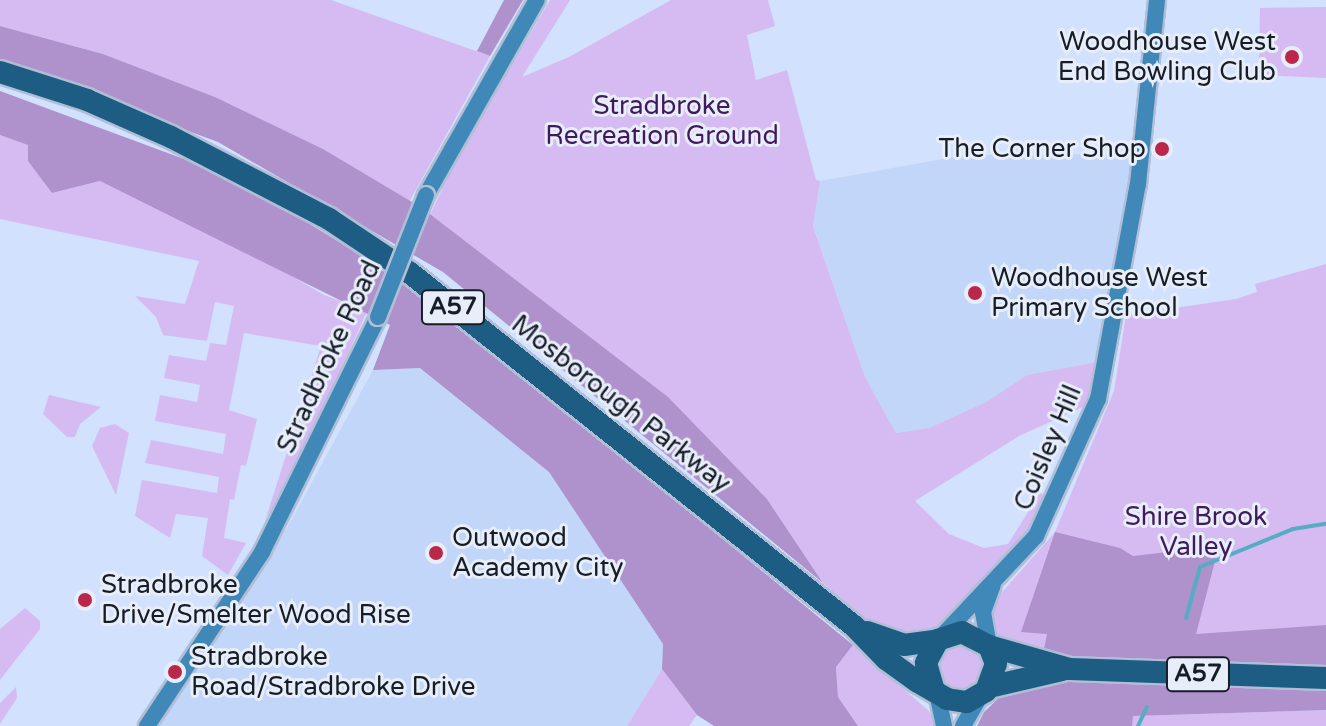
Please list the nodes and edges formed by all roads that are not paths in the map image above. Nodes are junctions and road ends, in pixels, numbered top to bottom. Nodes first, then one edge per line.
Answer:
1 (537, 0) edge
2 (1157, 0) edge
3 (0, 72) edge
4 (994, 583) junction
5 (854, 626) junction
6 (940, 639) junction
7 (989, 646) junction
8 (1070, 669) junction
9 (1326, 678) edge
10 (936, 692) junction
11 (984, 692) junction
12 (147, 726) edge
13 (944, 726) edge
14 (963, 726) edge

1 - 12 main road, Stradbroke Road, bridge
2 - 4 main road, Coisley Hill
3 - 5 highway, Mosborough Parkway / A57
4 - 6 main road, Coisley Hill
4 - 7 main road, Coisley Hill
5 - 6 highway, Mosborough Parkway / A57
5 - 10 highway, Mosborough Parkway / A57
6 - 7 highway, A57
6 - 10 highway
7 - 8 highway, A57
7 - 11 highway
8 - 9 highway, A57
8 - 11 highway, A57
10 - 11 highway, A57
10 - 13 main road
11 - 14 main road

